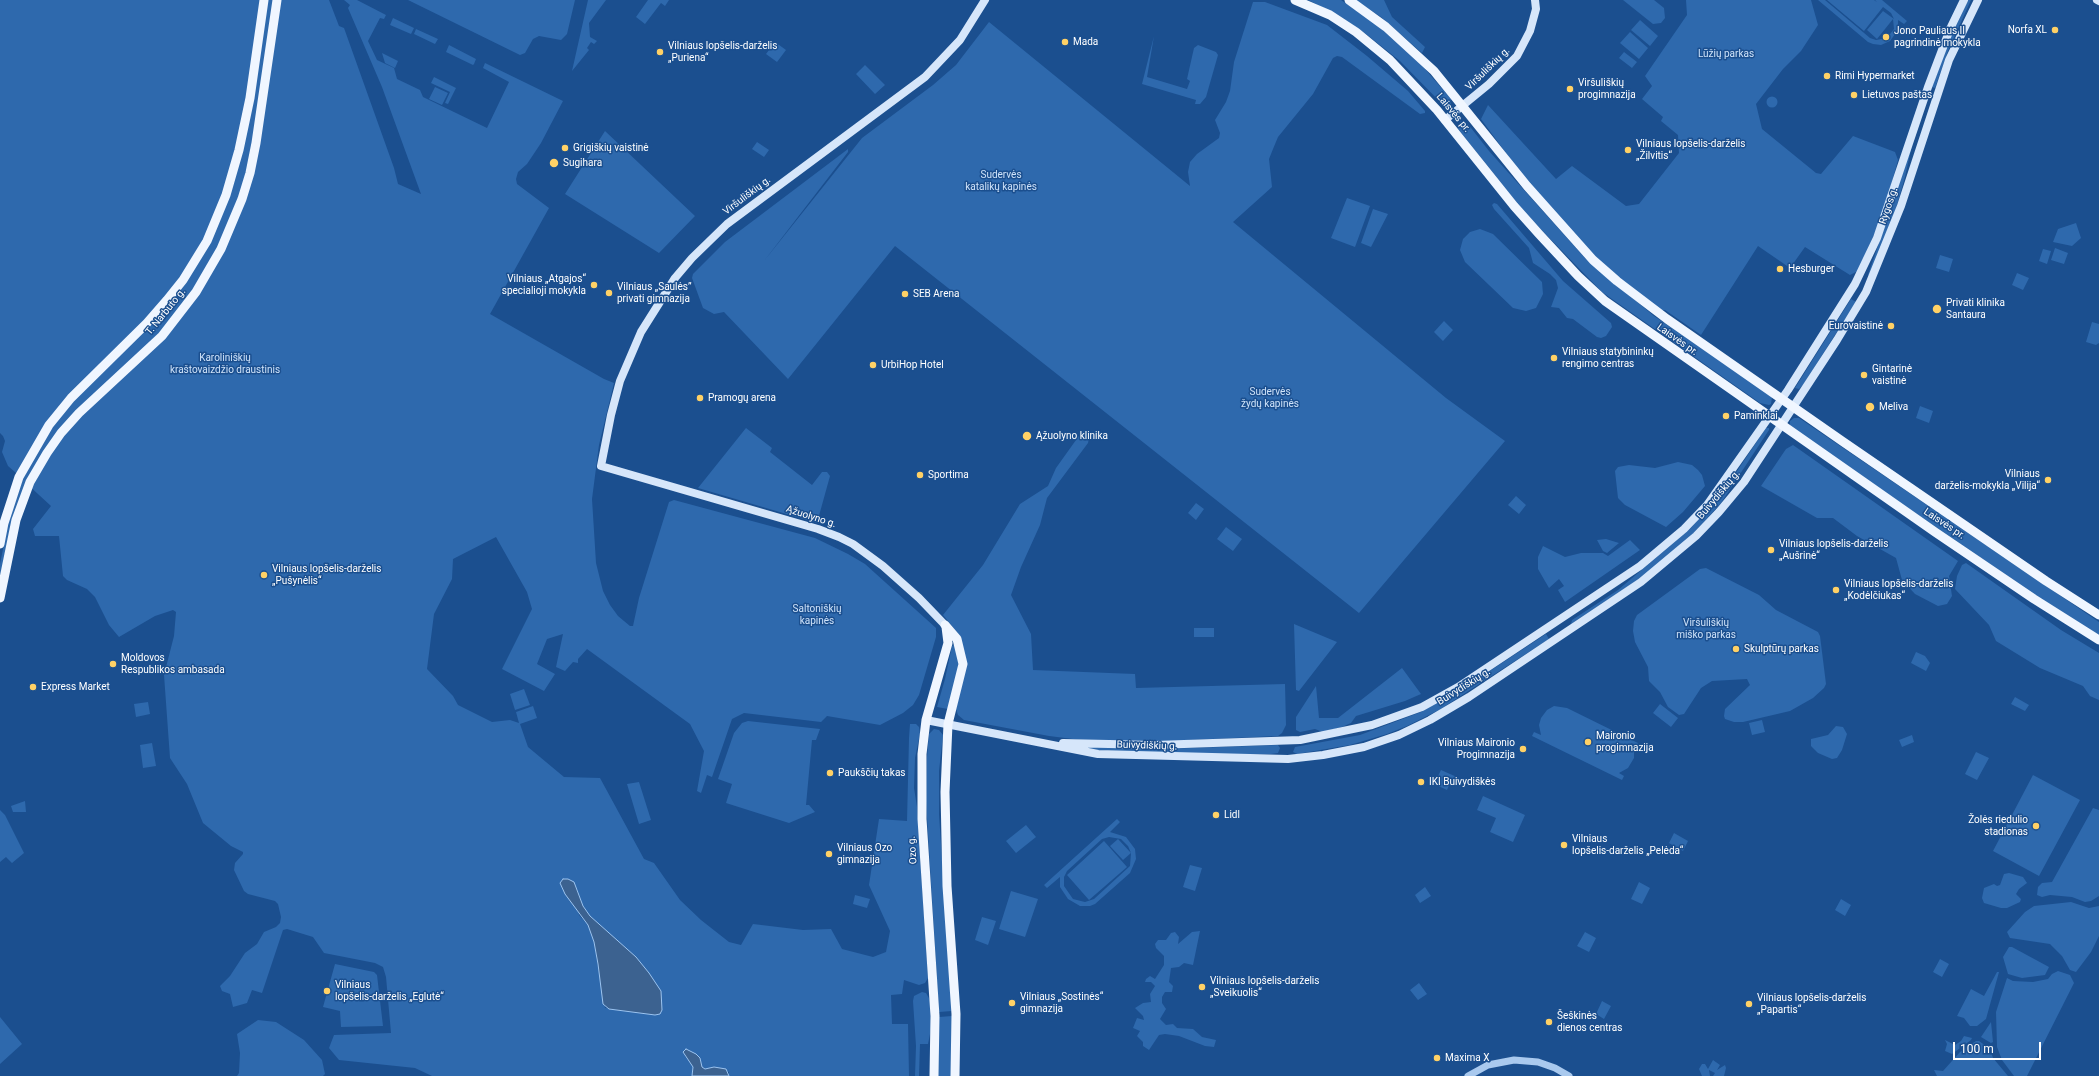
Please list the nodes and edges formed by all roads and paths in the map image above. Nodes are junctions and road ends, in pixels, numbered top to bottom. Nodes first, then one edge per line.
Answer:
1 (264, 0) edge
2 (277, 0) edge
3 (985, 0) edge
4 (1295, 0) edge
5 (1349, 0) edge
6 (1535, 0) edge
7 (1964, 0) edge
8 (1978, 0) edge
9 (1462, 106) junction
10 (1445, 120) junction
11 (1782, 399) junction
12 (1794, 407) junction
13 (1770, 417) junction
14 (1781, 426) junction
15 (602, 466) joint
16 (0, 544) edge
17 (0, 598) edge
18 (2099, 615) edge
19 (945, 625) junction
20 (2099, 640) edge
21 (926, 720) junction
22 (948, 724) junction
23 (1044, 742) junction
24 (934, 1076) edge
25 (955, 1076) edge
26 (1468, 1076) edge
27 (1569, 1076) edge

1 - 16 main road, T. Narbuto g.
2 - 17 main road, T. Narbuto g.
3 - 15 main road, Viršuliškių g.
4 - 10 main road, Laisvės pr.
5 - 9 main road, Laisvės pr.
6 - 9 main road, Viršuliškių g.
7 - 11 main road, Rygos g.
8 - 12 main road, Rygos g.
9 - 10 main road, Viršuliškių g.
9 - 11 main road, Laisvės pr.
10 - 13 main road, Laisvės pr.
11 - 12 main road, Laisvės pr.
11 - 13 main road, Buivydiškių g.
12 - 14 main road, Buivydiškių g.
12 - 18 main road, Laisvės pr.
13 - 14 main road, Laisvės pr.
13 - 23 main road, Buivydiškių g.
14 - 20 main road, Laisvės pr.
14 - 23 main road, Buivydiškių g.
15 - 19 main road, Ąžuolyno g.
19 - 21 main road, Ozo g.
19 - 22 main road, Ąžuolyno g.
21 - 22 main road, Buivydiškių g.
21 - 24 main road, Ozo g.
22 - 23 main road, Buivydiškių g.
22 - 25 main road
26 - 27 street

